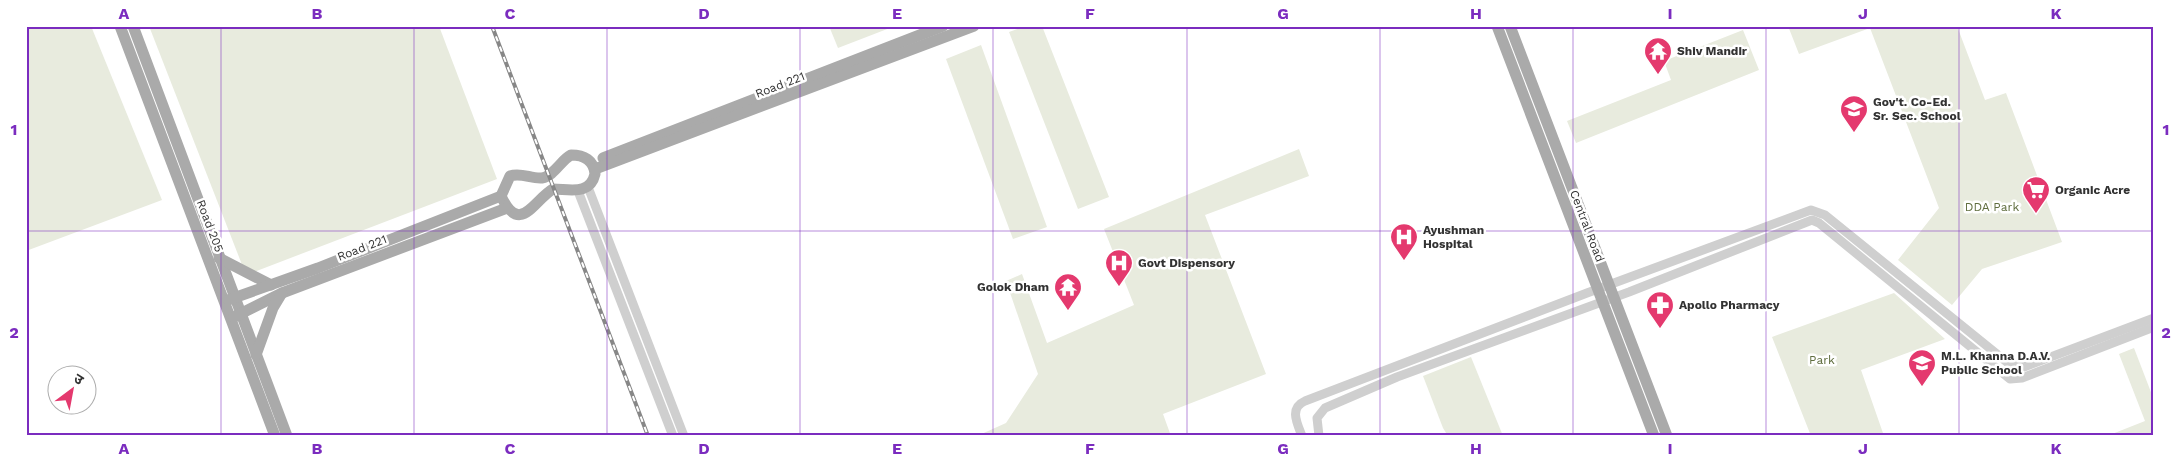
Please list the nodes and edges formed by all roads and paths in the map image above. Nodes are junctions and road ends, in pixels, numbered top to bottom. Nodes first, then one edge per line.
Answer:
1 (120, 26) edge
2 (133, 26) edge
3 (943, 26) edge
4 (974, 26) edge
5 (1497, 26) edge
6 (1510, 26) edge
7 (593, 166) junction
8 (583, 189) junction
9 (500, 196) junction
10 (506, 208) junction
11 (219, 258) junction
12 (271, 285) junction
13 (1602, 287) junction
14 (282, 293) junction
15 (229, 300) junction
16 (1607, 300) junction
17 (235, 316) junction
18 (2154, 318) edge
19 (2154, 328) edge
20 (256, 356) junction
21 (275, 436) edge
22 (287, 436) edge
23 (673, 436) edge
24 (684, 436) edge
25 (1302, 436) edge
26 (1319, 436) edge
27 (1654, 436) edge
28 (1666, 436) edge

1 - 15 main road, Road 205
2 - 11 main road, Road 205
3 - 7 main road, Road 221
4 - 7 main road, Road 221
5 - 13 main road, Central Road
6 - 13 main road, Central Road
7 - 8 main road
7 - 9 main road
8 - 10 main road
8 - 23 street
8 - 24 street
9 - 10 main road
9 - 12 main road, Road 221
10 - 14 main road, Road 221
11 - 12 main road
11 - 15 main road, Road 205
12 - 15 main road, Road 221
13 - 16 main road, Central Road
13 - 18 street
13 - 25 street
14 - 17 main road, Road 221
14 - 20 main road
15 - 17 main road, Road 205
16 - 19 street
16 - 26 street
16 - 27 main road, Central Road
16 - 28 main road, Central Road
17 - 20 main road, Road 205
17 - 21 main road, Road 205
20 - 22 main road, Road 205

